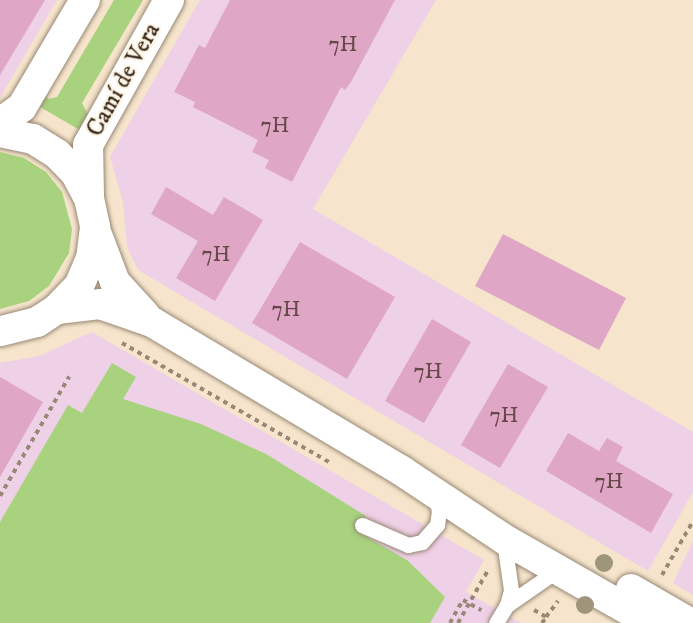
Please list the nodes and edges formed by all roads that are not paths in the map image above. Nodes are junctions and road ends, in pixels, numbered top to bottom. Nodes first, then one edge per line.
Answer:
1 (85, 0) edge
2 (169, 0) edge
3 (0, 123) edge
4 (0, 132) edge
5 (92, 213) junction
6 (57, 309) junction
7 (152, 322) junction
8 (0, 331) edge
9 (420, 482) junction
10 (469, 518) junction
11 (362, 525) dead end
12 (437, 525) junction
13 (504, 539) junction
14 (560, 569) junction
15 (507, 605) junction
16 (650, 611) edge
17 (490, 618) edge
18 (672, 623) edge
19 (690, 623) edge

1 - 3 street
2 - 5 street, Camí de Vera
4 - 5 street
5 - 6 street
5 - 7 street
6 - 7 street
6 - 8 street
7 - 9 street
9 - 10 street
9 - 12 lane
9 - 16 street
10 - 12 lane
10 - 13 street
11 - 12 lane
13 - 14 street
13 - 15 lane
14 - 15 lane
14 - 16 street
14 - 18 street
15 - 17 lane
16 - 19 street

